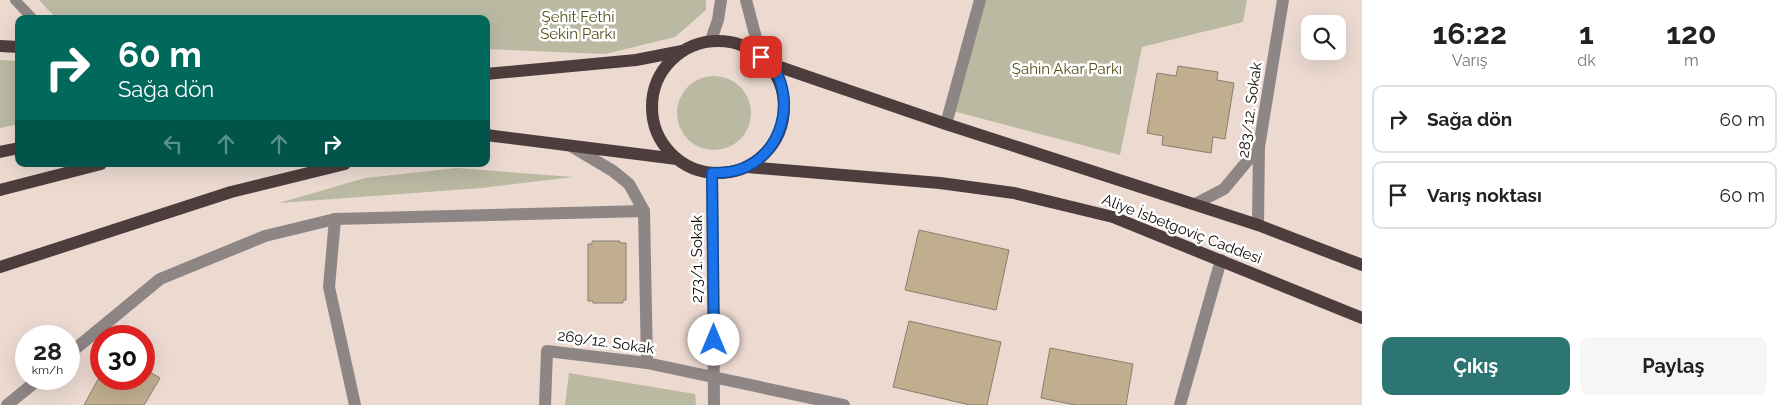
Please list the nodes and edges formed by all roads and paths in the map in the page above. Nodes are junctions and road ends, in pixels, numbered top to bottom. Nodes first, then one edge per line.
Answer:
1 (15, 0) edge
2 (721, 0) edge
3 (746, 0) edge
4 (980, 0) edge
5 (1284, 0) edge
6 (29, 15) edge
7 (711, 40) junction
8 (0, 46) edge
9 (15, 47) edge
10 (685, 50) junction
11 (764, 60) junction
12 (490, 74) edge
13 (946, 124) junction
14 (490, 136) edge
15 (571, 146) junction
16 (1259, 147) junction
17 (15, 149) edge
18 (0, 152) edge
19 (677, 159) junction
20 (90, 167) edge
21 (334, 167) edge
22 (747, 167) junction
23 (712, 173) junction
24 (0, 190) edge
25 (1195, 204) junction
26 (644, 211) junction
27 (335, 219) junction
28 (1258, 225) junction
29 (1221, 260) junction
30 (1362, 264) edge
31 (0, 267) edge
32 (1362, 318) edge
33 (80, 345) edge
34 (647, 363) junction
35 (714, 378) junction
36 (25, 390) edge
37 (6, 405) edge
38 (355, 405) edge
39 (544, 405) edge
40 (714, 405) edge
41 (844, 405) edge
42 (1180, 405) edge

1 - 6 lane
2 - 7 street
3 - 11 street
4 - 13 street
5 - 16 street, 283/12. Sokak
7 - 10 main road
7 - 11 main road
8 - 9 main road
10 - 12 main road
10 - 19 main road
11 - 13 main road, Aliye İsbetgoviç Caddesi
11 - 22 main road
13 - 25 main road, Aliye İsbetgoviç Caddesi
14 - 15 main road
15 - 19 main road
15 - 26 street
16 - 25 street
16 - 28 street, 283/12. Sokak
17 - 18 main road
19 - 23 main road
20 - 24 main road
21 - 31 main road
22 - 23 main road
22 - 29 main road, Aliye İsbetgoviç Caddesi
23 - 35 street, 273/1. Sokak
25 - 28 main road, Aliye İsbetgoviç Caddesi
26 - 27 street
26 - 34 street
27 - 33 street
27 - 38 street
28 - 30 main road, Aliye İsbetgoviç Caddesi
29 - 32 main road, Aliye İsbetgoviç Caddesi
29 - 42 street
34 - 35 street, 269/12. Sokak
34 - 39 street, 269/12. Sokak
35 - 40 street, 273/1. Sokak
35 - 41 street, 269/12. Sokak
36 - 37 street

